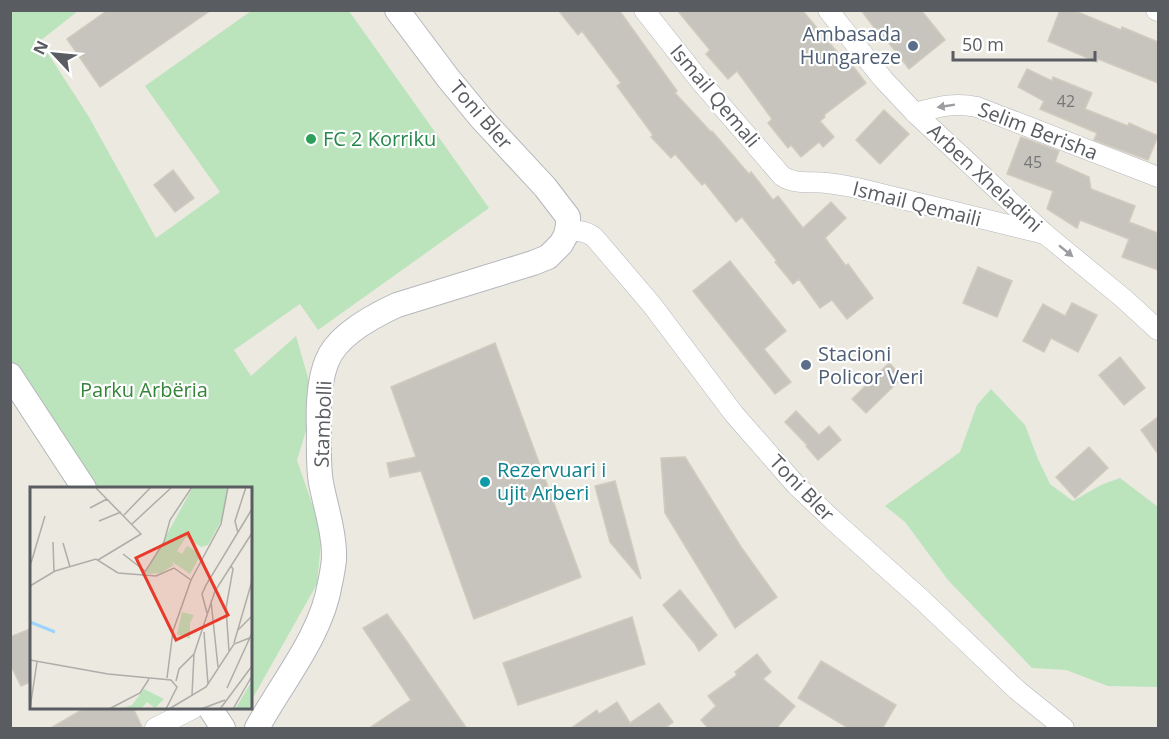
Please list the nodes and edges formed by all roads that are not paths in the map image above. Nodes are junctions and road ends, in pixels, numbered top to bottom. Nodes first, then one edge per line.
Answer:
1 (397, 10) edge
2 (644, 10) edge
3 (828, 10) edge
4 (915, 113) junction
5 (1158, 177) edge
6 (788, 180) joint
7 (567, 224) junction
8 (1045, 234) junction
9 (1158, 330) edge
10 (10, 375) edge
11 (83, 487) edge
12 (193, 709) edge
13 (211, 709) edge
14 (155, 729) edge
15 (223, 729) edge
16 (257, 729) edge
17 (1064, 729) edge

1 - 7 street, Toni Bler
2 - 6 street, Ismail Qemali
3 - 4 street, Arben Xheladini
5 -> 4 street, Selim Berisha
4 - 8 street, Arben Xheladini
6 - 8 street, Ismail Qemaili
7 - 16 street, Stambolli
7 - 17 street, Toni Bler
8 -> 9 street, Arben Xheladini
10 - 11 street
12 - 14 street
13 - 15 street

